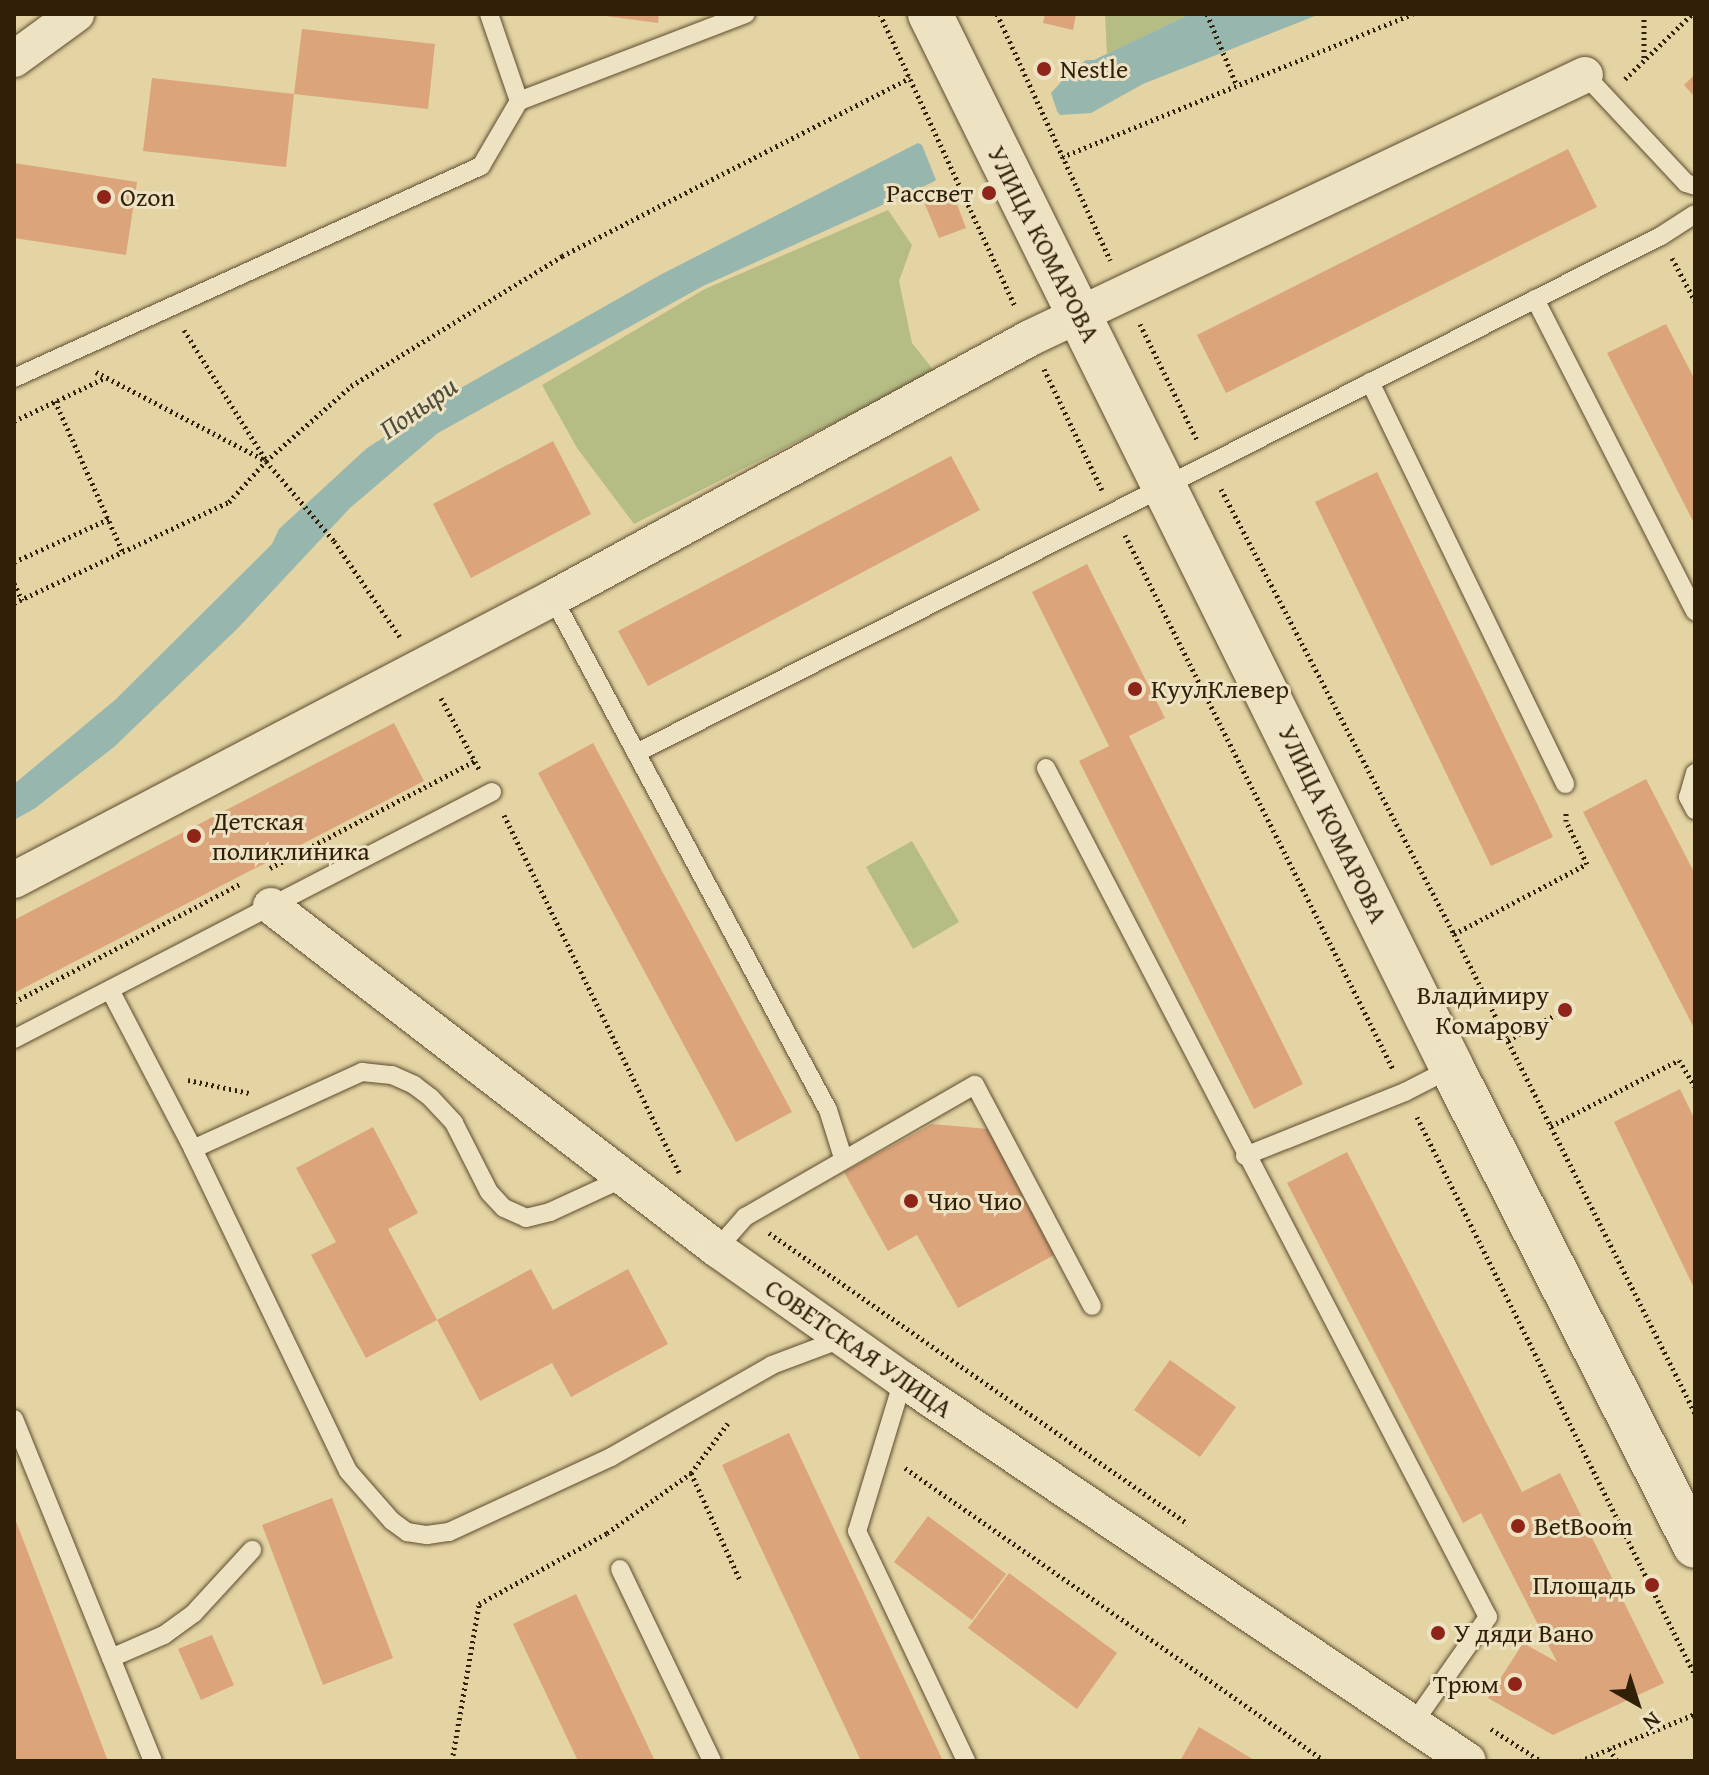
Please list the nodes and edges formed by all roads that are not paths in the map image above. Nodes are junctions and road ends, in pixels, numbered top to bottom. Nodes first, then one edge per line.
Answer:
1 (76, 14) edge
2 (489, 14) edge
3 (746, 14) edge
4 (930, 14) edge
5 (14, 59) edge
6 (1585, 75) joint
7 (519, 101) junction
8 (1695, 186) edge
9 (1695, 214) edge
10 (1535, 299) junction
11 (1078, 314) junction
12 (14, 378) edge
13 (1370, 382) junction
14 (1167, 486) junction
15 (553, 598) junction
16 (1695, 611) edge
17 (636, 753) junction
18 (1046, 768) dead end
19 (1695, 773) edge
20 (1565, 784) road end
21 (492, 792) road end
22 (1695, 810) edge
23 (14, 880) edge
24 (271, 906) junction
25 (110, 990) junction
26 (14, 1039) edge
27 (1452, 1068) junction
28 (193, 1149) junction
29 (1245, 1156) junction
30 (843, 1158) junction
31 (624, 1178) junction
32 (717, 1249) junction
33 (1092, 1306) dead end
34 (844, 1338) junction
35 (903, 1380) junction
36 (14, 1419) edge
37 (1695, 1546) edge
38 (252, 1550) dead end
39 (620, 1569) dead end
40 (111, 1658) junction
41 (1412, 1725) junction
42 (153, 1761) edge
43 (712, 1761) edge
44 (966, 1761) edge
45 (1468, 1761) edge

1 - 5 street
2 - 7 lane
3 - 7 lane
4 - 11 main road, УЛИЦА КОМАРОВА
6 - 8 lane
6 - 11 street
7 - 12 lane
9 - 10 lane
10 - 13 lane
10 - 16 lane
11 - 14 main road, УЛИЦА КОМАРОВА
11 - 15 street
13 - 14 lane
13 - 20 lane
14 - 17 lane
14 - 27 main road, УЛИЦА КОМАРОВА
15 - 17 lane
15 - 23 street
17 - 30 lane
18 - 29 lane
19 - 22 lane
21 - 24 lane
24 - 25 lane
24 - 31 street, СОВЕТСКАЯ УЛИЦА
25 - 26 lane
25 - 28 lane
27 - 29 lane
27 - 37 main road, УЛИЦА КОМАРОВА
28 - 31 lane
28 - 34 lane
29 - 41 lane
30 - 32 lane
30 - 33 lane
31 - 32 street, СОВЕТСКАЯ УЛИЦА
32 - 34 street, СОВЕТСКАЯ УЛИЦА
34 - 35 street, СОВЕТСКАЯ УЛИЦА
35 - 41 street, СОВЕТСКАЯ УЛИЦА
35 - 44 lane
36 - 40 lane
38 - 40 lane
39 - 43 lane
40 - 42 lane
41 - 45 street, СОВЕТСКАЯ УЛИЦА

